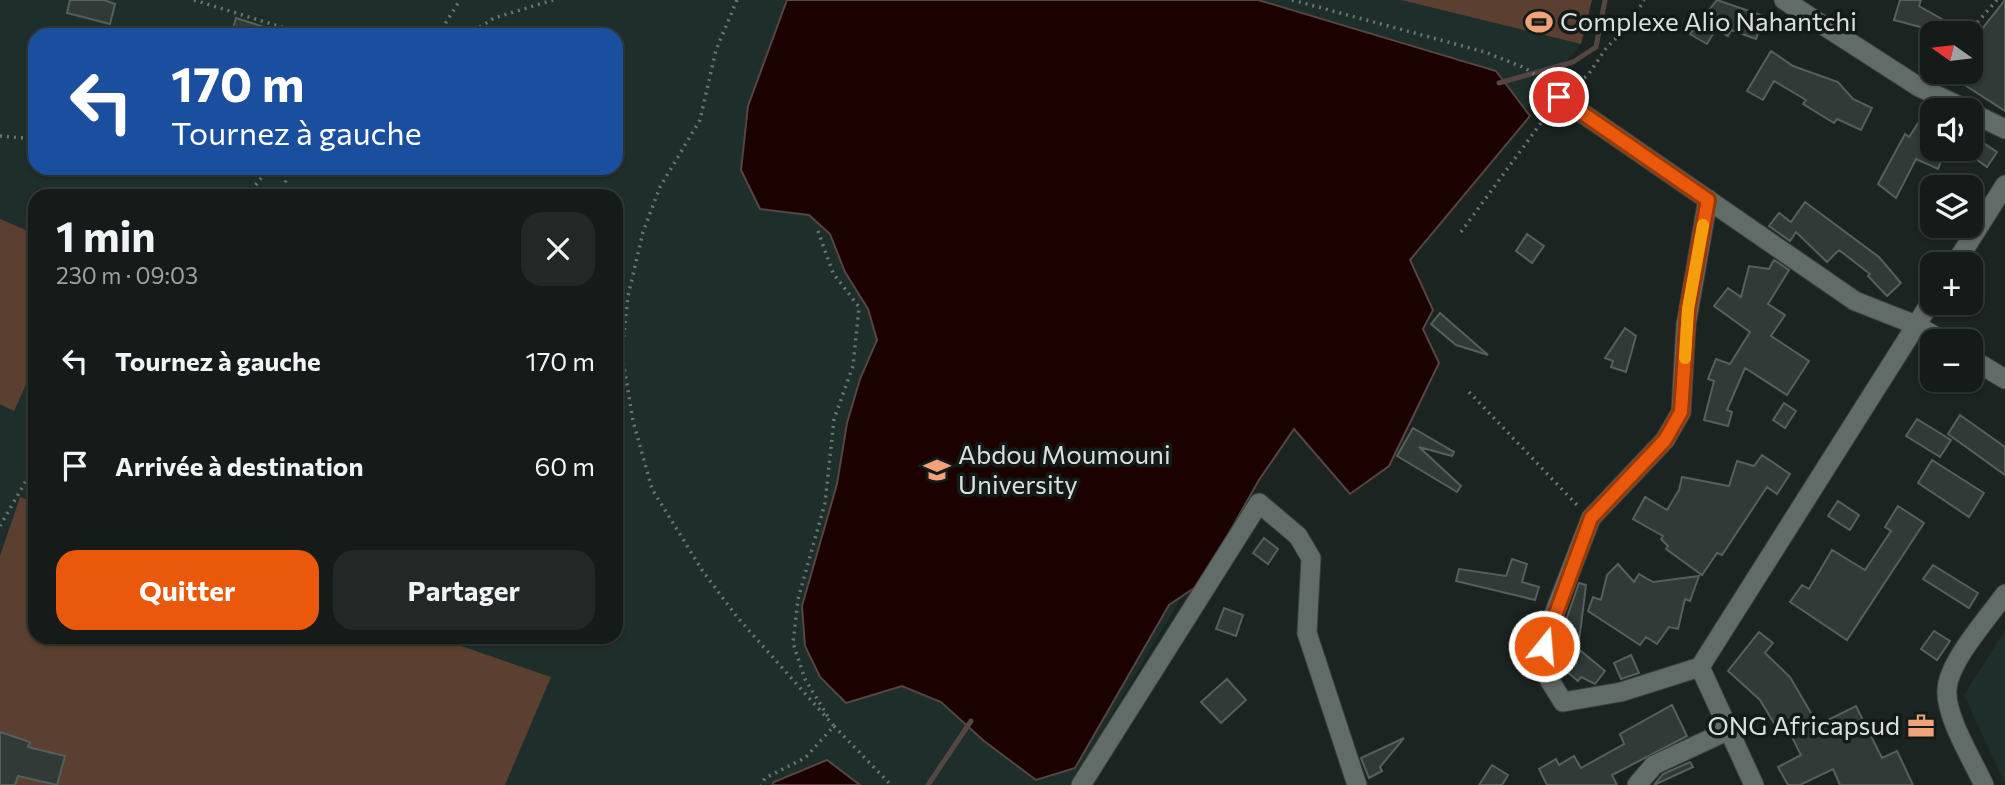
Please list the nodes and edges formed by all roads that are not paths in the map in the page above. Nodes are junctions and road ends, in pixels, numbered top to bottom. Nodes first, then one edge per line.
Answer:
1 (1784, 0) edge
2 (1559, 97) road end
3 (1941, 98) edge
4 (1983, 118) edge
5 (2005, 129) edge
6 (2005, 185) edge
7 (1708, 200) junction
8 (1963, 252) edge
9 (1922, 315) edge
10 (1916, 325) junction
11 (1923, 329) edge
12 (1983, 366) edge
13 (2005, 379) edge
14 (2005, 594) edge
15 (1700, 667) junction
16 (1730, 730) junction
17 (1081, 785) edge
18 (1357, 785) edge
19 (1637, 785) edge
20 (1754, 785) edge
21 (1984, 785) edge

1 - 3 street
2 - 7 street
4 - 5 street
6 - 8 street
7 - 10 street
7 - 15 street
9 - 10 street
10 - 11 street
10 - 15 street
12 - 13 street
14 - 21 street
15 - 16 street
16 - 19 street
16 - 20 street
17 - 18 street

